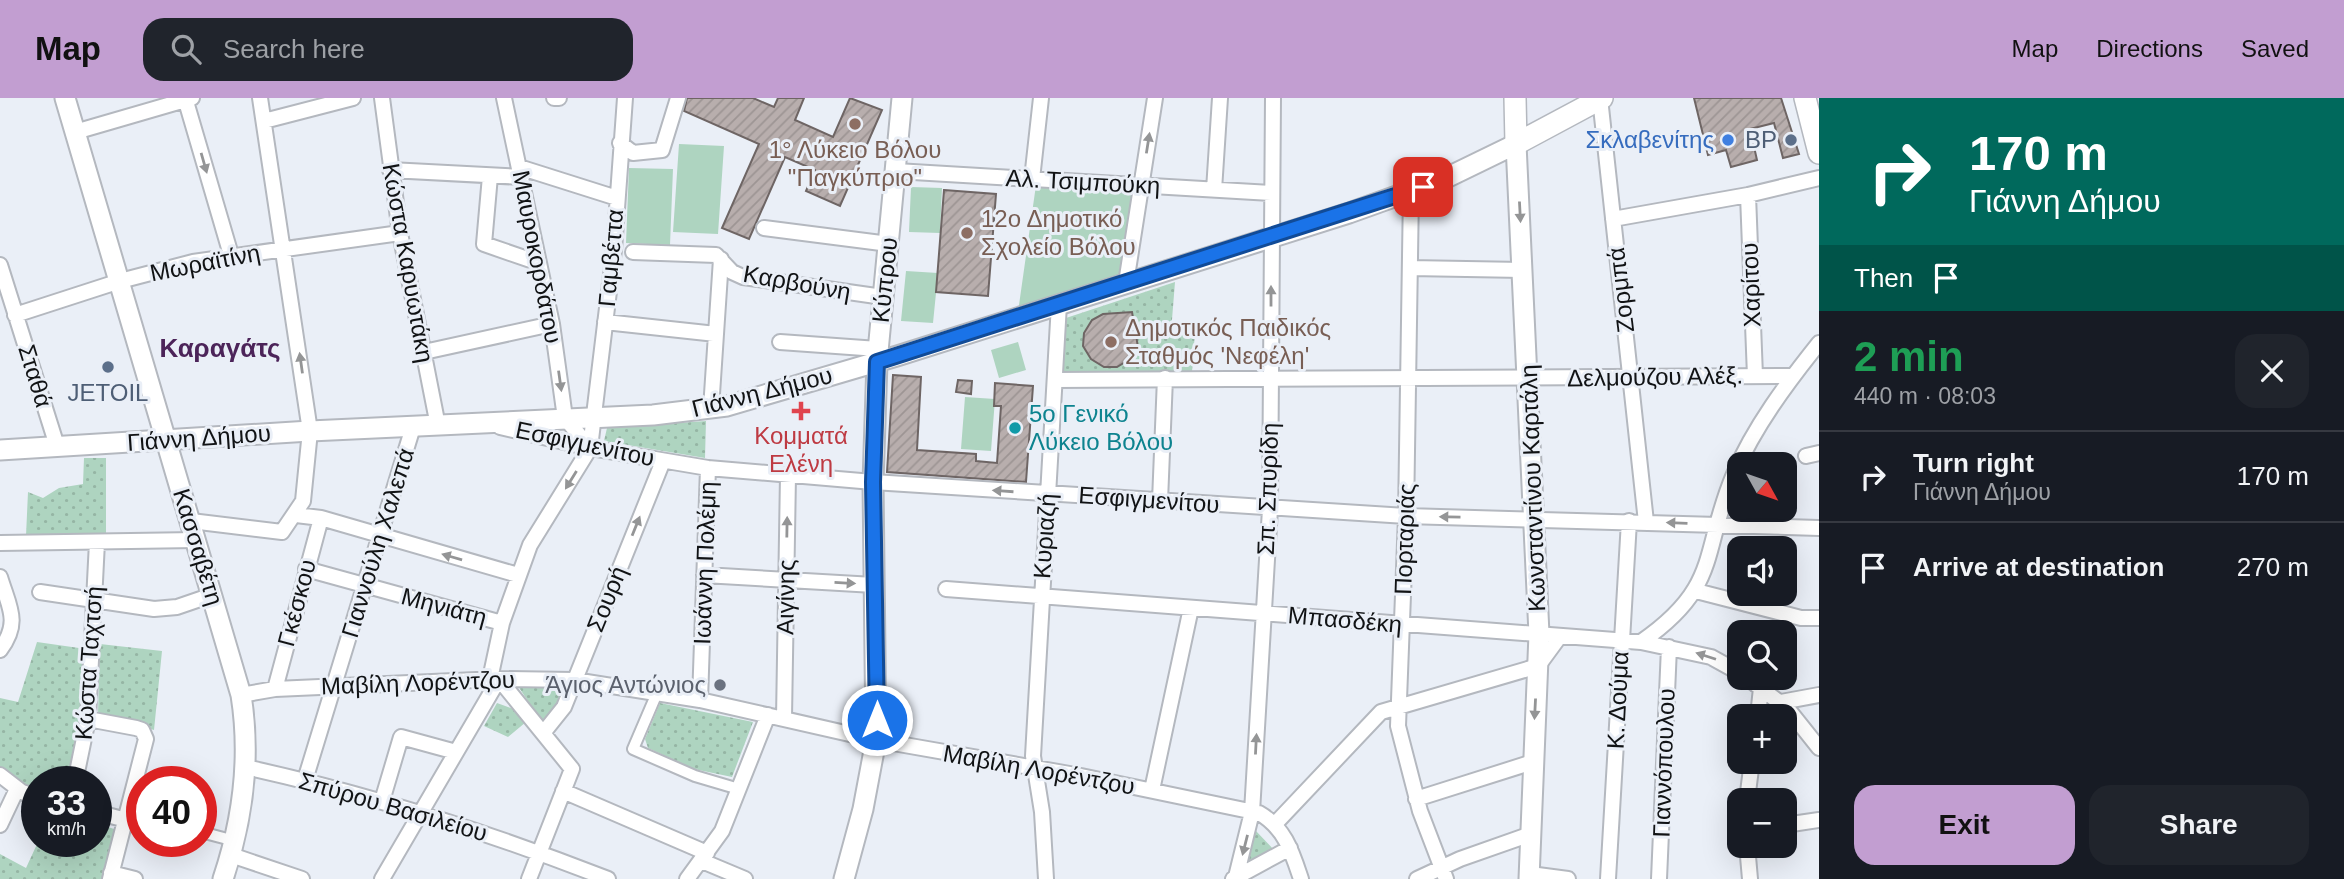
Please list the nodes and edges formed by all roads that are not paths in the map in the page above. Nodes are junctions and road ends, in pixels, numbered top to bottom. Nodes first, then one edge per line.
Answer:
1 (65, 98) edge
2 (260, 98) edge
3 (353, 98) edge
4 (382, 98) edge
5 (504, 98) edge
6 (625, 98) edge
7 (678, 98) edge
8 (902, 98) edge
9 (1041, 98) edge
10 (1155, 98) edge
11 (1220, 98) edge
12 (1273, 98) edge
13 (1515, 98) edge
14 (1600, 98) edge
15 (1805, 98) edge
16 (188, 99) edge
17 (313, 103) edge
18 (264, 121) junction
19 (75, 132) junction
20 (620, 143) junction
21 (1516, 144) junction
22 (1819, 153) edge
23 (390, 170) junction
24 (895, 171) junction
25 (520, 172) junction
26 (490, 176) junction
27 (1819, 178) edge
28 (1032, 179) junction
29 (1142, 185) junction
30 (1214, 190) junction
31 (1411, 191) junction
32 (1271, 193) junction
33 (1748, 195) junction
34 (617, 198) junction
35 (1612, 219) junction
36 (764, 228) dead end
37 (400, 233) junction
38 (1271, 237) junction
39 (890, 244) junction
40 (285, 249) junction
41 (633, 252) dead end
42 (231, 255) junction
43 (722, 259) junction
44 (539, 263) junction
45 (0, 265) edge
46 (1410, 268) junction
47 (1523, 270) junction
48 (120, 281) junction
49 (1126, 283) junction
50 (884, 297) junction
51 (1059, 304) junction
52 (16, 315) junction
53 (605, 322) junction
54 (552, 324) junction
55 (716, 334) junction
56 (780, 342) dead end
57 (1819, 343) edge
58 (424, 352) junction
59 (877, 355) junction
60 (1755, 376) junction
61 (1793, 376) junction
62 (1271, 377) junction
63 (1409, 377) junction
64 (1631, 377) junction
65 (1165, 378) junction
66 (1528, 378) junction
67 (1055, 380) junction
68 (711, 409) junction
69 (595, 417) junction
70 (565, 418) junction
71 (483, 423) junction
72 (438, 426) junction
73 (413, 427) junction
74 (310, 431) junction
75 (166, 441) junction
76 (57, 446) junction
77 (590, 449) junction
78 (0, 450) edge
79 (663, 461) junction
80 (708, 468) junction
81 (788, 475) junction
82 (873, 482) junction
83 (1049, 494) junction
84 (1160, 501) junction
85 (1270, 509) junction
86 (296, 515) junction
87 (1406, 516) junction
88 (321, 518) junction
89 (1534, 519) junction
90 (1629, 522) junction
91 (1646, 522) junction
92 (1719, 525) junction
93 (1819, 528) edge
94 (194, 530) junction
95 (379, 536) junction
96 (97, 542) junction
97 (0, 543) edge
98 (306, 569) junction
99 (518, 575) junction
100 (704, 575) junction
101 (0, 577) edge
102 (786, 580) junction
103 (874, 584) junction
104 (366, 586) junction
105 (946, 589) dead end
106 (1696, 591) junction
107 (40, 592) dead end
108 (212, 596) junction
109 (1041, 596) junction
110 (95, 601) junction
111 (1191, 608) junction
112 (1263, 614) junction
113 (1819, 618) edge
114 (502, 623) junction
115 (1401, 625) junction
116 (1539, 634) junction
117 (1560, 636) junction
118 (1622, 641) junction
119 (1640, 642) junction
120 (1669, 647) junction
121 (0, 650) edge
122 (1538, 666) junction
123 (1727, 666) edge
124 (495, 679) junction
125 (574, 680) junction
126 (334, 685) junction
127 (275, 689) junction
128 (1764, 690) edge
129 (657, 693) junction
130 (241, 695) junction
131 (1819, 695) edge
132 (700, 700) junction
133 (1781, 702) junction
134 (1398, 707) junction
135 (768, 715) junction
136 (784, 718) junction
137 (89, 719) junction
138 (544, 732) junction
139 (876, 740) junction
140 (1819, 748) edge
141 (456, 752) junction
142 (1532, 762) junction
143 (79, 766) edge
144 (140, 766) edge
145 (245, 767) junction
146 (1033, 767) junction
147 (0, 775) edge
148 (305, 780) junction
149 (17, 789) junction
150 (739, 789) junction
151 (1152, 790) junction
152 (21, 791) edge
153 (564, 791) junction
154 (1416, 799) junction
155 (382, 801) junction
156 (420, 812) junction
157 (1252, 812) junction
158 (1819, 820) edge
159 (1797, 823) edge
160 (1275, 824) junction
161 (0, 825) edge
162 (126, 832) edge
163 (1531, 834) junction
164 (217, 840) edge
165 (233, 848) junction
166 (1290, 848) junction
167 (540, 852) junction
168 (704, 857) junction
169 (1748, 858) edge
170 (1443, 873) edge
171 (110, 876) edge
172 (1530, 877) edge
173 (1235, 878) edge
174 (135, 879) edge
175 (223, 879) edge
176 (302, 879) edge
177 (383, 879) edge
178 (529, 879) edge
179 (608, 879) edge
180 (687, 879) edge
181 (745, 879) edge
182 (844, 879) edge
183 (1046, 879) edge
184 (1301, 879) edge
185 (1417, 879) edge
186 (1568, 879) edge
187 (1608, 879) edge
188 (1659, 879) edge
189 (1750, 879) edge

1 - 19 street, Κασσαβέτη
2 - 18 street
3 - 17 street
4 - 23 street, Κώστα Καρυωτάκη
5 - 25 street, Μαυροκορδάτου
6 - 20 street, Γαμβέττα
7 - 20 street
8 - 24 street, Κύπρου
9 - 28 street
29 -> 10 street
11 - 30 street
12 - 32 street, Σπ. Σπυρίδη
13 - 21 main road, Κωνσταντίνου Καρτάλη
14 - 21 main road, Γιάννη Δήμου
14 - 35 street, Ζορμπά
15 - 22 main road
16 - 19 street
16 -> 42 street
17 - 18 street
18 - 40 street
19 - 48 street, Κασσαβέτη
20 - 34 street, Γαμβέττα
21 - 31 street, Γιάννη Δήμου
21 -> 47 street, Κωνσταντίνου Καρτάλη
23 - 26 street
23 - 37 street, Κώστα Καρυωτάκη
24 - 28 street, Αλ. Τσιμπούκη
24 - 39 street, Κύπρου
25 - 26 street
25 - 34 street
25 - 44 street, Μαυροκορδάτου
26 - 44 street
27 - 33 street
28 - 29 street, Αλ. Τσιμπούκη
29 - 30 street, Αλ. Τσιμπούκη
29 - 49 street
30 - 32 street, Αλ. Τσιμπούκη
31 - 38 street, Γιάννη Δήμου
31 - 46 street, Πορταριάς
32 - 38 street, Σπ. Σπυρίδη
33 - 35 street
33 - 60 street, Χαρίτου
34 - 53 street, Γαμβέττα
35 - 64 street, Ζορμπά
36 - 39 street
37 - 40 street, Μωραϊτίνη
37 - 58 street, Κώστα Καρυωτάκη
38 - 49 street, Γιάννη Δήμου
62 -> 38 street, Σπ. Σπυρίδη
39 - 50 street, Κύπρου
40 - 42 street, Μωραϊτίνη
74 -> 40 street
41 - 43 street, Καρβούνη
42 - 48 street, Μωραϊτίνη
43 - 50 street, Καρβούνη
43 - 55 street
44 - 54 street, Μαυροκορδάτου
45 - 52 street, Σταθά
46 - 47 street
46 - 63 street, Πορταριάς
47 - 66 street, Κωνσταντίνου Καρτάλη
48 - 52 street, Μωραϊτίνη
48 - 75 street, Κασσαβέτη
49 - 51 street, Γιάννη Δήμου
50 - 59 street, Κύπρου
51 - 59 street, Γιάννη Δήμου
51 - 67 street, Κυριαζή
52 - 76 street, Σταθά
53 - 55 street
53 - 69 street, Γαμβέττα
54 - 58 street
54 -> 70 street, Μαυροκορδάτου
55 - 68 street
56 - 59 street
57 - 61 street
58 - 72 street, Κώστα Καρυωτάκη
59 - 68 street, Γιάννη Δήμου
59 - 82 street, Κύπρου
60 - 61 street, Δελμούζου Αλέξ.
60 - 64 street, Δελμούζου Αλέξ.
61 - 92 street
62 - 63 street, Δελμούζου Αλέξ.
62 - 65 street, Δελμούζου Αλέξ.
62 - 85 street, Σπ. Σπυρίδη
63 - 66 street, Δελμούζου Αλέξ.
63 - 87 street, Πορταριάς
64 - 66 street, Δελμούζου Αλέξ.
64 - 91 street, Ζορμπά
65 - 67 street, Δελμούζου Αλέξ.
65 - 84 street
66 - 89 street, Κωνσταντίνου Καρτάλη
67 - 83 street, Κυριαζή
68 - 69 street, Γιάννη Δήμου
69 - 70 street, Γιάννη Δήμου
69 - 77 street, Γαμβέττα
70 - 71 street, Γιάννη Δήμου
70 - 77 street
71 - 72 street, Γιάννη Δήμου
71 - 77 street, Εσφιγμενίτου
72 - 73 street, Γιάννη Δήμου
73 - 74 street, Γιάννη Δήμου
73 - 95 street, Γιαννούλη Χαλεπά
74 - 75 street, Γιάννη Δήμου
74 - 86 street
75 - 76 street, Γιάννη Δήμου
75 - 94 street, Κασσαβέτη
76 - 78 street, Γιάννη Δήμου
77 - 79 street, Εσφιγμενίτου
77 -> 99 street
79 - 80 street, Εσφιγμενίτου
125 -> 79 street, Σουρή
80 - 81 street, Εσφιγμενίτου
80 - 100 street, Ιωάννη Πολέμη
81 - 82 street, Εσφιγμενίτου
102 -> 81 street, Αιγίνης
83 -> 82 street, Εσφιγμενίτου
82 - 103 street, Κύπρου
83 - 84 street, Εσφιγμενίτου
83 - 109 street, Κυριαζή
84 - 85 street, Εσφιγμενίτου
85 - 87 street, Εσφιγμενίτου
85 - 112 street, Σπ. Σπυρίδη
86 - 88 street
86 - 94 street
89 -> 87 street, Εσφιγμενίτου
87 - 115 street, Πορταριάς
88 - 95 street
88 - 98 street, Γκέσκου
89 - 90 street, Εσφιγμενίτου
89 - 116 street, Κωνσταντίνου Καρτάλη
90 - 91 street, Εσφιγμενίτου
90 - 118 street, Κ. Δούμα
92 -> 91 street, Εσφιγμενίτου
92 - 93 street, Εσφιγμενίτου
92 - 106 street
94 - 96 street
94 - 108 street, Κασσαβέτη
99 -> 95 street
95 - 104 street, Γιαννούλη Χαλεπά
96 - 97 street
96 - 110 street, Κώστα Ταχτσή
98 - 104 street, Μηνιάτη
98 - 127 street, Γκέσκου
99 - 114 street
100 - 102 street
100 - 132 street, Ιωάννη Πολέμη
101 - 121 street
102 -> 103 street
102 - 136 street, Αιγίνης
103 - 139 street, Κύπρου
104 - 114 street, Μηνιάτη
104 - 126 street, Γιαννούλη Χαλεπά
105 - 109 street, Μπασδέκη
106 - 113 street
106 - 119 street
107 - 110 street
108 - 110 street
108 - 130 street, Κασσαβέτη
109 - 111 street, Μπασδέκη
109 - 146 street, Κυριαζή
110 - 137 street, Κώστα Ταχτσή
111 - 112 street, Μπασδέκη
111 - 151 street
112 - 115 street, Μπασδέκη
157 -> 112 street, Σπ. Σπυρίδη
114 - 124 street
115 - 116 street, Μπασδέκη
115 - 134 street, Πορταριάς
116 - 117 street, Μπασδέκη
116 - 122 street, Κωνσταντίνου Καρτάλη
117 - 118 street, Μπασδέκη
117 - 122 street
118 - 119 street, Μπασδέκη
118 - 187 street, Κ. Δούμα
119 - 120 street, Μπασδέκη
123 -> 120 street, Μπασδέκη
120 - 188 street, Γιαννόπουλου
122 - 134 street
122 -> 142 street, Κωνσταντίνου Καρτάλη
124 - 125 street, Μαβίλη Λορέντζου
124 - 126 street, Μαβίλη Λορέντζου
124 - 138 street
124 - 141 street
125 - 129 street, Μαβίλη Λορέντζου
125 - 138 street, Σουρή
126 - 127 street, Μαβίλη Λορέντζου
126 - 148 street, Γιαννούλη Χαλεπά
127 - 130 street, Μαβίλη Λορέντζου
128 - 133 street
129 - 132 street, Μαβίλη Λορέντζου
129 - 150 street
130 - 145 street, Κασσαβέτη
131 - 133 street
132 - 135 street, Μαβίλη Λορέντζου
133 - 140 street
134 - 154 street, Πορταριάς
134 - 160 street
135 - 136 street, Μαβίλη Λορέντζου
135 - 150 street
136 - 139 street, Μαβίλη Λορέντζου
137 - 143 street, Κώστα Ταχτσή
137 - 144 street
138 - 153 street
139 - 146 street, Μαβίλη Λορέντζου
139 - 182 street, Κύπρου
141 - 155 street
141 - 156 street
142 - 154 street
142 - 163 street, Κωνσταντίνου Καρτάλη
145 - 148 street, Σπύρου Βασιλείου
145 - 165 street, Κασσαβέτη
146 - 151 street, Μαβίλη Λορέντζου
146 - 183 street, Κυριαζή
147 - 149 street
148 - 155 street, Σπύρου Βασιλείου
149 - 152 street
149 - 161 street
150 - 168 street
151 - 157 street, Μαβίλη Λορέντζου
153 - 167 street
153 - 168 street
154 - 170 street, Πορταριάς
155 - 156 street, Σπύρου Βασιλείου
156 - 167 street, Σπύρου Βασιλείου
156 - 177 street
157 - 160 street, Μαβίλη Λορέντζου
157 -> 173 street, Σπ. Σπυρίδη
158 - 159 street
160 - 166 street
162 - 171 street
163 - 170 street
163 - 172 street, Κωνσταντίνου Καρτάλη
164 - 165 street
165 - 175 street, Κασσαβέτη
165 - 176 street
166 - 173 street
166 - 184 street
167 - 178 street
167 - 179 street, Σπύρου Βασιλείου
168 - 180 street
168 - 181 street
169 - 189 street
170 - 185 street
171 - 174 street
172 - 186 street

